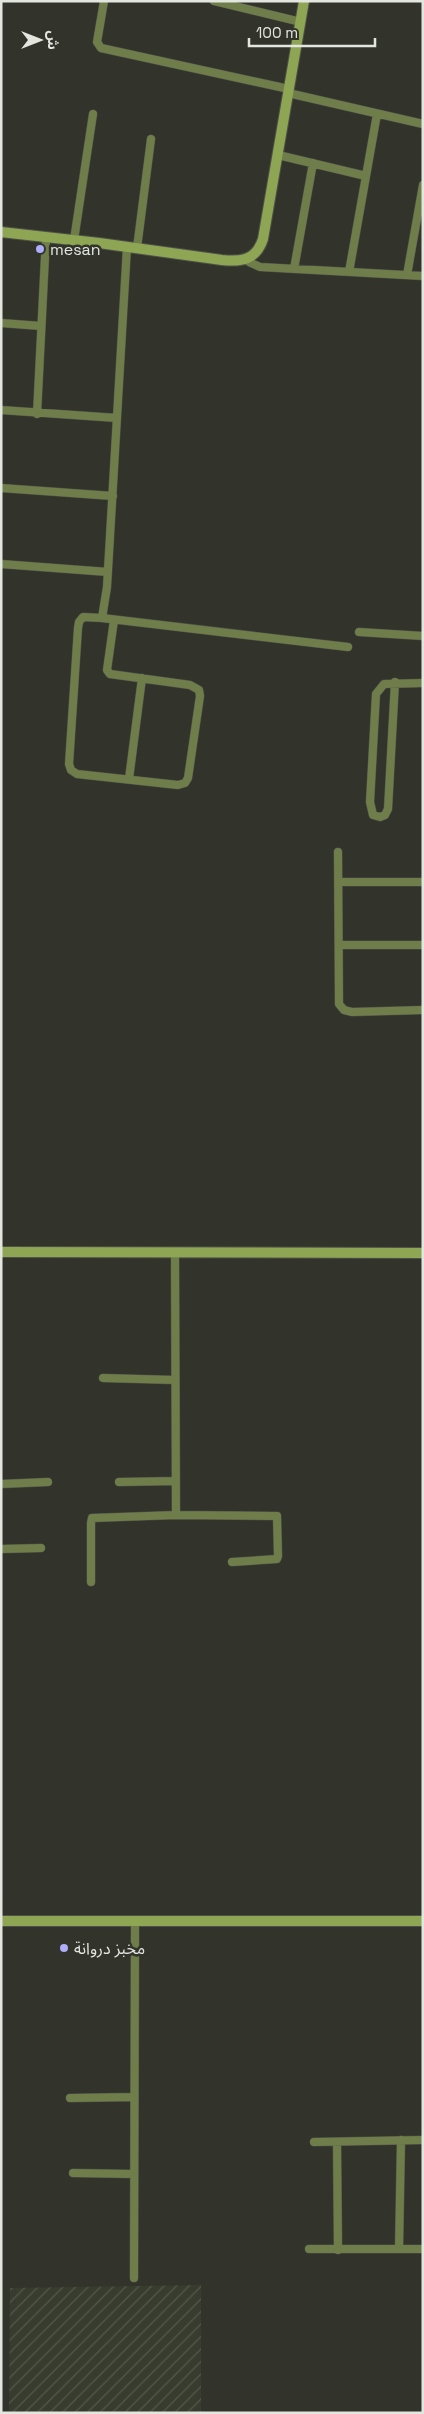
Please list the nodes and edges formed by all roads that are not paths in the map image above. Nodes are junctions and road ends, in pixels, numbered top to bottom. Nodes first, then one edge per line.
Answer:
1 (104, 1) edge
2 (214, 1) edge
3 (304, 1) edge
4 (301, 22) junction
5 (289, 91) junction
6 (93, 114) dead end
7 (377, 114) junction
8 (423, 124) edge
9 (151, 139) dead end
10 (278, 155) junction
11 (313, 163) junction
12 (366, 176) junction
13 (423, 185) edge
14 (1, 232) edge
15 (46, 237) junction
16 (74, 240) junction
17 (132, 247) junction
18 (250, 258) junction
19 (294, 269) junction
20 (349, 272) junction
21 (407, 275) junction
22 (423, 276) edge
23 (1, 323) edge
24 (41, 326) junction
25 (1, 410) edge
26 (37, 414) junction
27 (117, 418) junction
28 (1, 488) edge
29 (113, 496) junction
30 (1, 564) edge
31 (108, 572) junction
32 (102, 618) junction
33 (114, 620) junction
34 (359, 632) dead end
35 (423, 636) edge
36 (348, 647) dead end
37 (142, 678) junction
38 (395, 682) junction
39 (423, 683) edge
40 (129, 779) junction
41 (338, 852) dead end
42 (339, 882) junction
43 (423, 882) edge
44 (339, 945) junction
45 (423, 945) edge
46 (423, 1010) edge
47 (1, 1252) edge
48 (423, 1252) edge
49 (174, 1253) junction
50 (104, 1378) dead end
51 (175, 1380) junction
52 (176, 1481) junction
53 (48, 1482) dead end
54 (119, 1482) dead end
55 (1, 1484) edge
56 (176, 1515) junction
57 (41, 1548) dead end
58 (1, 1549) edge
59 (232, 1562) dead end
60 (91, 1582) dead end
61 (1, 1921) edge
62 (423, 1921) edge
63 (135, 1922) junction
64 (134, 2097) junction
65 (70, 2098) dead end
66 (401, 2140) junction
67 (423, 2140) edge
68 (314, 2142) dead end
69 (337, 2142) junction
70 (73, 2173) dead end
71 (134, 2174) junction
72 (309, 2249) dead end
73 (399, 2249) junction
74 (423, 2249) edge
75 (338, 2250) junction
76 (134, 2278) dead end

1 - 5 street
2 - 4 street
3 - 4 street
4 - 5 street
5 - 7 street
5 - 10 street
6 - 16 street
7 - 8 street
7 - 12 street
9 - 17 street
10 - 11 street
10 - 18 street
11 - 12 street
11 - 19 street
12 - 20 street
13 - 21 street
14 - 15 street
15 - 16 street
15 - 24 street
16 - 17 street
17 - 18 street
17 - 27 street
18 - 19 street
19 - 20 street
20 - 21 street
21 - 22 street
23 - 24 street
24 - 26 street
25 - 26 street
26 - 27 street
27 - 29 street
28 - 29 street
29 - 31 street
30 - 31 street
31 - 32 street
32 - 33 street
32 - 40 street
33 - 36 street
33 - 37 street
34 - 35 street
37 - 40 street
37 - 40 street
38 - 38 street
38 - 39 street
41 - 42 street
42 - 43 street
42 - 44 street
44 - 45 street
44 - 46 street
47 - 49 street
48 - 49 street
49 - 51 street
50 - 51 street
51 - 52 street
52 - 54 street
52 - 56 street
53 - 55 street
56 - 59 street
56 - 60 street
57 - 58 street
61 - 63 street
62 - 63 street
63 - 64 street
64 - 65 street
64 - 71 street
66 - 67 street
66 - 69 street
66 - 73 street
68 - 69 street
69 - 75 street
70 - 71 street
71 - 76 street
72 - 75 street
73 - 74 street
73 - 75 street

